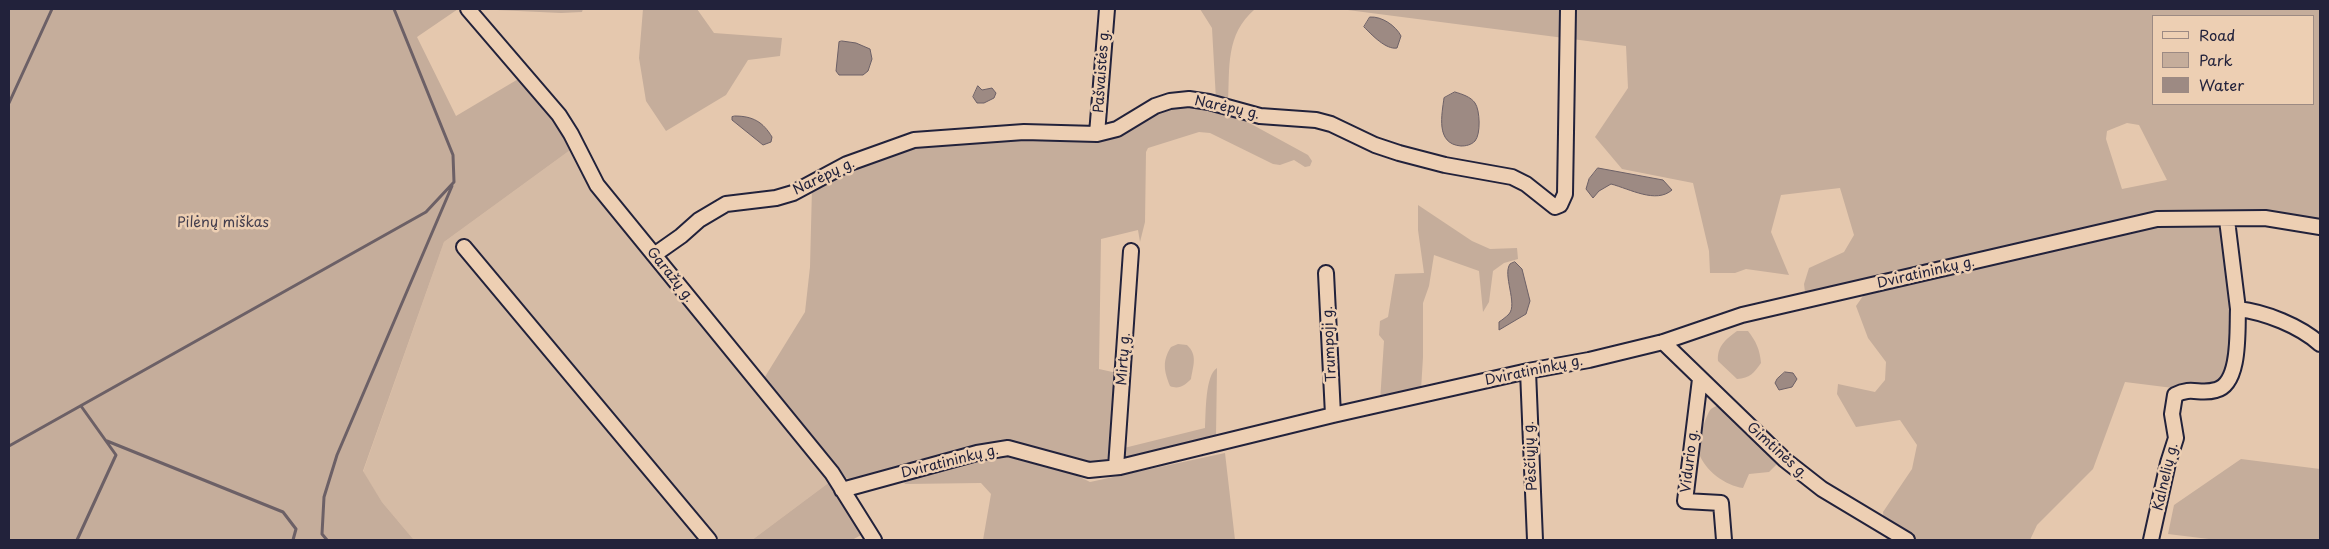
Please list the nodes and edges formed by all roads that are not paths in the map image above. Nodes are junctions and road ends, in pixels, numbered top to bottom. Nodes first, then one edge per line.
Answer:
1 (468, 9) edge
2 (1107, 9) edge
3 (1568, 9) edge
4 (1098, 134) junction
5 (2226, 220) junction
6 (2320, 227) edge
7 (464, 248) dead end
8 (1131, 251) dead end
9 (654, 255) junction
10 (1326, 273) dead end
11 (2238, 309) junction
12 (1662, 342) junction
13 (2320, 344) edge
14 (1528, 372) junction
15 (1700, 379) junction
16 (1333, 415) junction
17 (1116, 467) junction
18 (842, 490) junction
19 (709, 540) edge
20 (874, 540) edge
21 (1535, 540) edge
22 (1724, 540) edge
23 (1907, 540) edge
24 (2152, 540) edge

1 - 9 street, Garažų g.
2 - 4 street, Pašvaistės g.
3 - 4 street, Narėpų g.
4 - 9 street, Narėpų g.
5 - 6 street, Dviratininkų g.
5 - 11 street
5 - 12 street, Dviratininkų g.
7 - 19 street
8 - 17 street, Mirtų g.
9 - 18 street, Garažų g.
10 - 16 street, Trumpoji g.
11 - 13 street
11 - 24 street, Kalnelių g.
12 - 14 street, Dviratininkų g.
12 - 15 street, Gimtinės g.
14 - 16 street, Dviratininkų g.
14 - 21 street, Pėsčiųjų g.
15 - 22 street, Vidurio g.
15 - 23 street, Gimtinės g.
16 - 17 street, Dviratininkų g.
17 - 18 street, Dviratininkų g.
18 - 20 street, Garažų g.

